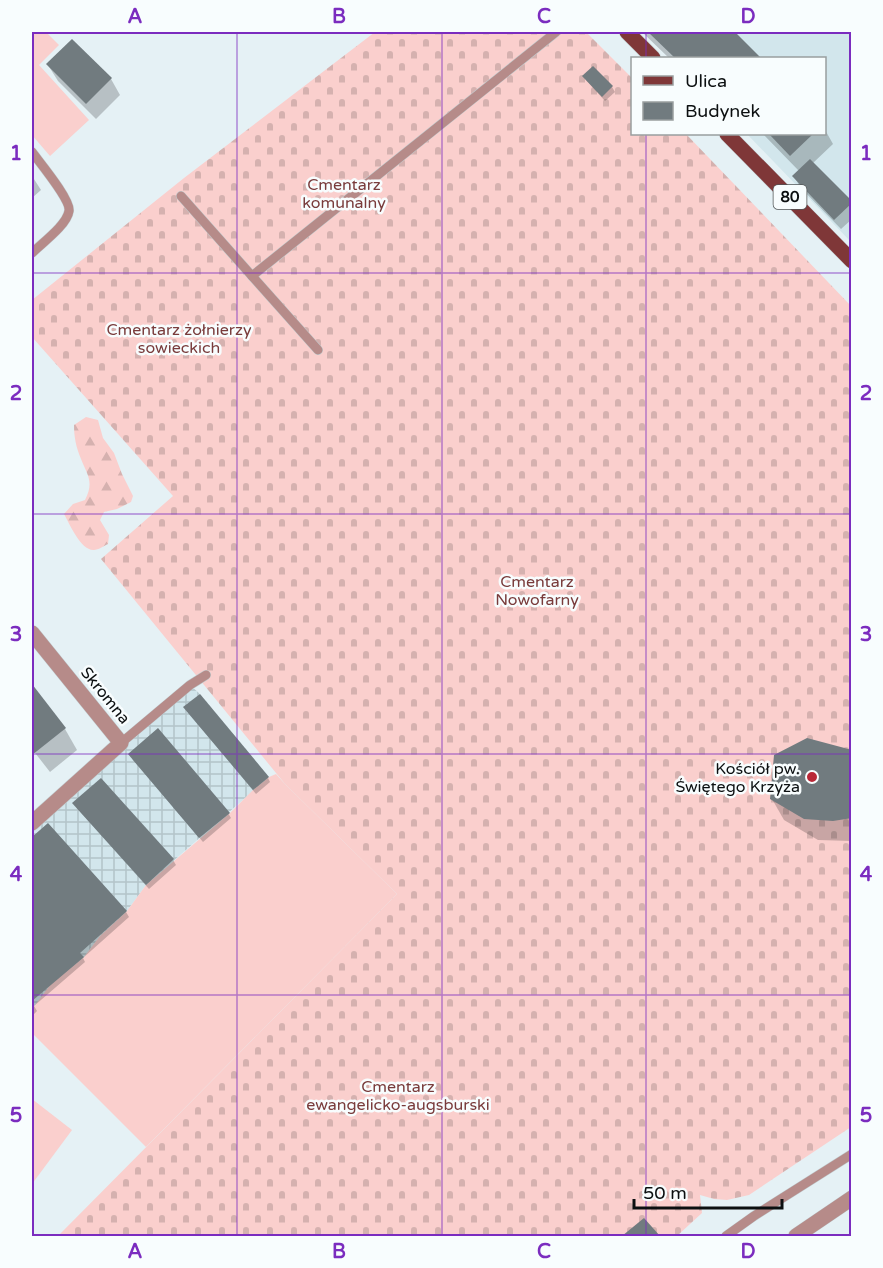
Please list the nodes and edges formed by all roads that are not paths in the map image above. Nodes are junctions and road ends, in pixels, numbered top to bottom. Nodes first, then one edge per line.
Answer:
1 (556, 32) edge
2 (627, 32) edge
3 (652, 57) edge
4 (728, 135) edge
5 (32, 152) edge
6 (182, 196) dead end
7 (34, 246) edge
8 (852, 261) edge
9 (252, 276) junction
10 (318, 350) dead end
11 (32, 633) edge
12 (206, 675) dead end
13 (121, 743) junction
14 (32, 823) edge
15 (852, 1154) edge
16 (852, 1198) edge
17 (726, 1236) edge
18 (796, 1236) edge

1 - 9 lane
2 - 3 main road
4 - 8 main road, 80
5 - 7 lane
6 - 9 lane
9 - 10 lane
11 - 13 street, Skromna
12 - 13 lane
13 - 14 street, Skromna
15 - 17 lane
16 - 18 street

